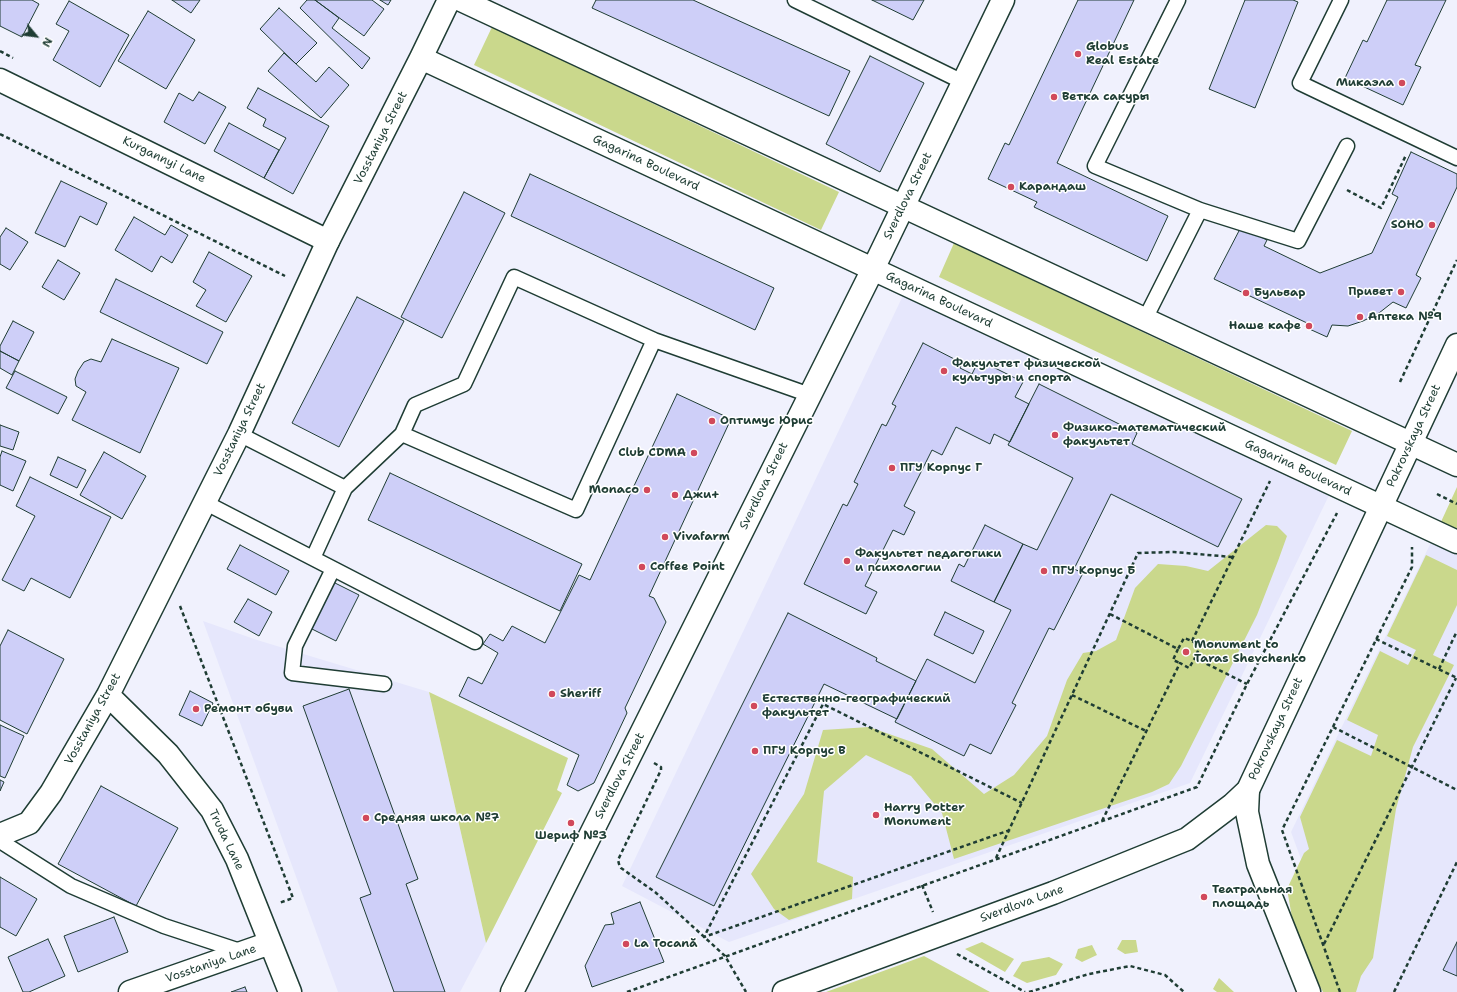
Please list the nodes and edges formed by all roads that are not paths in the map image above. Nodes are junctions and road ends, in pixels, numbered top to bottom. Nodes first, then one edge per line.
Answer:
1 (449, 0) edge
2 (461, 0) edge
3 (795, 0) edge
4 (1003, 0) edge
5 (1178, 0) edge
6 (1341, 0) edge
7 (421, 58) junction
8 (0, 80) edge
9 (963, 82) junction
10 (1347, 146) dead end
11 (1457, 158) edge
12 (903, 206) junction
13 (1200, 210) junction
14 (328, 242) junction
15 (873, 269) junction
16 (1145, 319) junction
17 (654, 340) junction
18 (1457, 344) edge
19 (810, 394) junction
20 (239, 434) junction
21 (402, 434) junction
22 (1411, 443) junction
23 (1457, 465) edge
24 (345, 488) junction
25 (204, 502) junction
26 (1381, 506) junction
27 (1457, 542) edge
28 (313, 558) junction
29 (333, 569) junction
30 (475, 642) dead end
31 (384, 684) dead end
32 (108, 694) junction
33 (1248, 790) junction
34 (0, 835) edge
35 (0, 841) edge
36 (270, 943) junction
37 (243, 952) junction
38 (130, 992) edge
39 (290, 992) edge
40 (512, 992) edge
41 (784, 992) edge
42 (1309, 992) edge

1 - 7 street, Vosstaniya Street
2 - 12 street
3 - 9 lane
4 - 9 street, Sverdlova Street
5 - 13 lane
6 - 11 lane
7 - 14 street, Vosstaniya Street
7 - 15 street, Gagarina Boulevard
8 - 14 street, Kurgannyi Lane
9 - 12 street, Sverdlova Street
10 - 13 lane
12 - 15 street, Sverdlova Street
12 - 16 street
13 - 16 lane
14 - 20 street, Vosstaniya Street
15 - 19 street, Sverdlova Street
15 - 26 street, Gagarina Boulevard
16 - 22 street
17 - 19 lane
17 - 21 lane
17 - 21 lane
18 - 22 street, Pokrovskaya Street
19 - 40 street, Sverdlova Street
20 - 24 lane
20 - 25 street, Vosstaniya Street
21 - 24 lane
22 - 23 street
22 - 26 street, Pokrovskaya Street
24 - 28 lane
25 - 28 lane
25 - 32 street, Vosstaniya Street
26 - 27 street, Gagarina Boulevard
26 - 33 street, Pokrovskaya Street
28 - 29 lane
29 - 30 lane
29 - 31 lane
32 - 34 street, Vosstaniya Street
32 - 36 street, Truda Lane
33 - 41 street, Sverdlova Lane
33 - 42 street, Pokrovskaya Street
35 - 37 lane
36 - 37 street, Vosstaniya Lane
36 - 39 street, Truda Lane
37 - 38 street, Vosstaniya Lane

